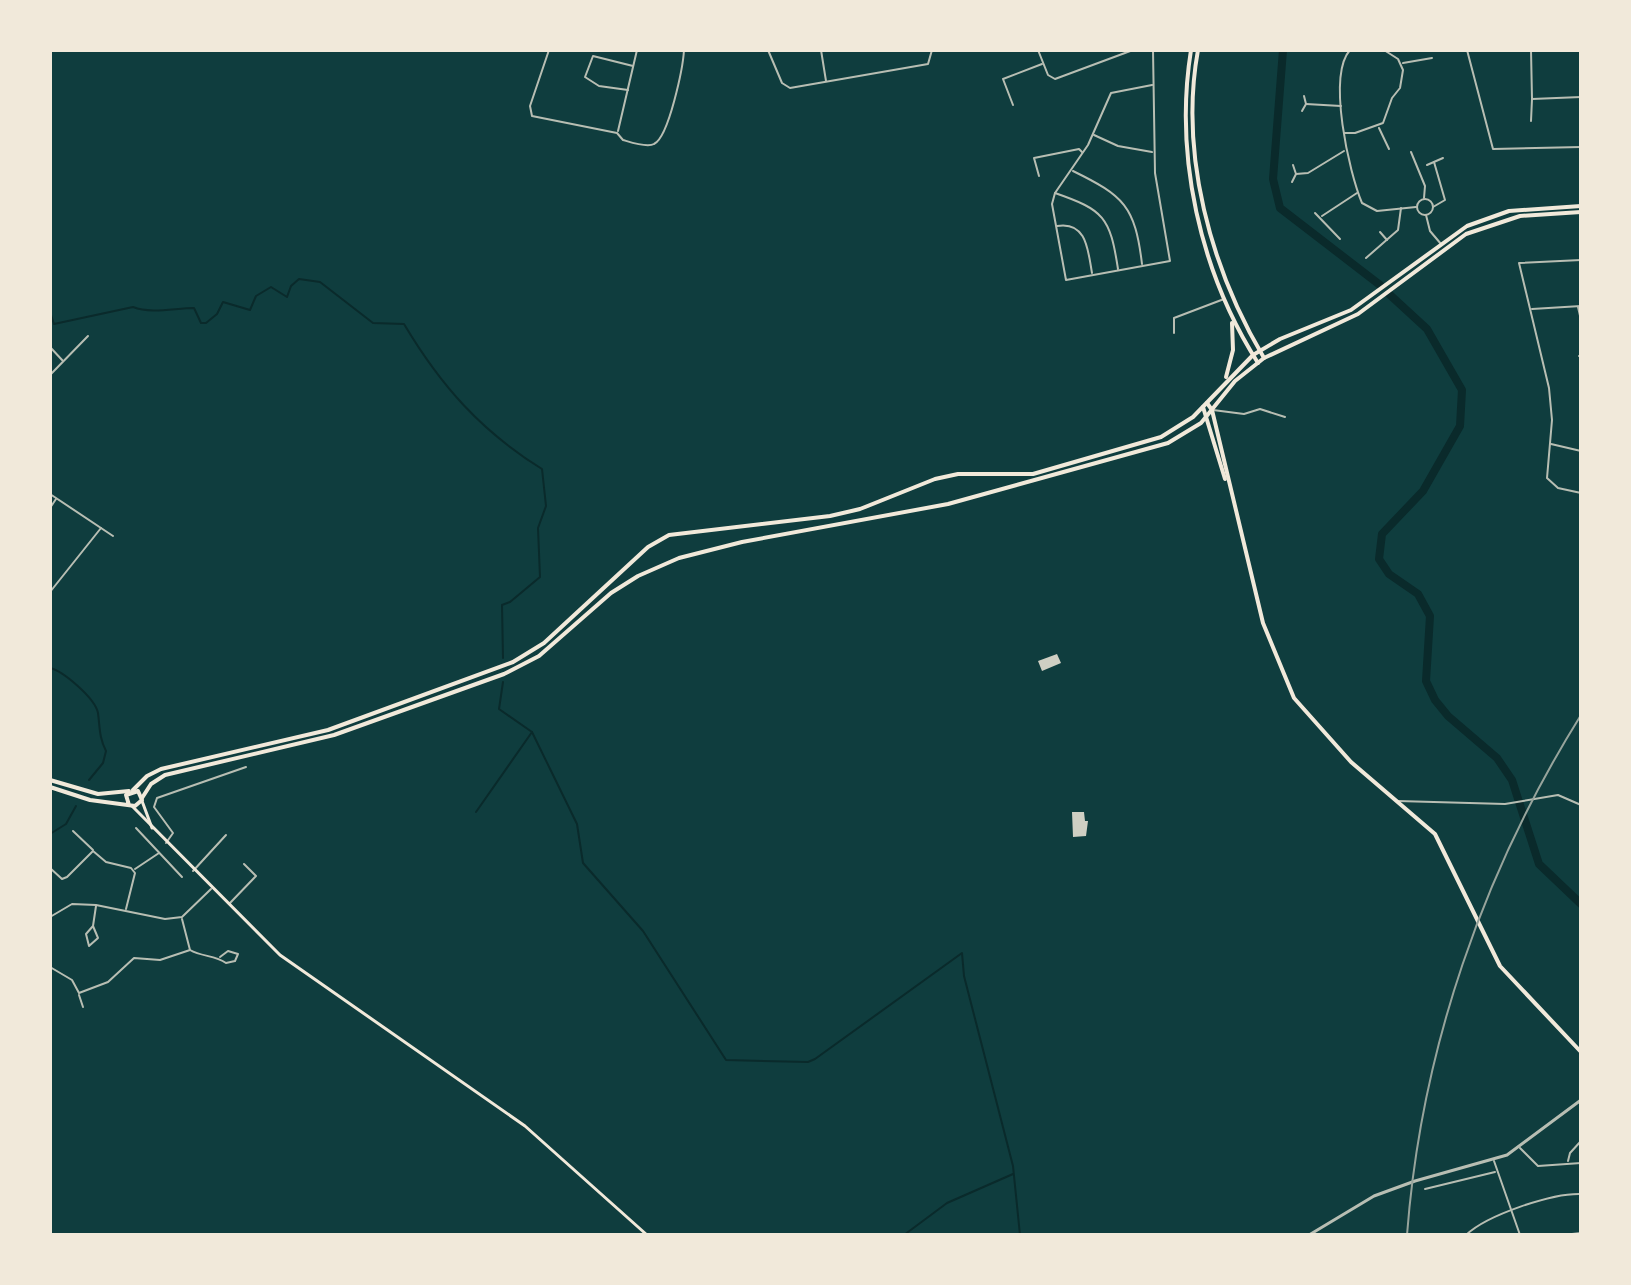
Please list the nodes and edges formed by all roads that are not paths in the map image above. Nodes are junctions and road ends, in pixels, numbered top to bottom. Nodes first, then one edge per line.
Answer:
1 (549, 50) edge
2 (637, 50) edge
3 (684, 50) edge
4 (768, 50) edge
5 (821, 50) edge
6 (932, 50) edge
7 (1038, 50) edge
8 (1133, 50) edge
9 (1153, 50) edge
10 (1191, 50) edge
11 (1198, 50) edge
12 (1350, 50) edge
13 (1384, 50) edge
14 (1467, 50) edge
15 (1531, 50) edge
16 (1432, 58) dead end
17 (1043, 63) junction
18 (1402, 63) junction
19 (633, 66) junction
20 (826, 82) junction
21 (1152, 85) junction
22 (628, 90) junction
23 (1304, 96) dead end
24 (1581, 97) edge
25 (1532, 99) junction
26 (1306, 104) junction
27 (1013, 105) dead end
28 (1342, 106) junction
29 (1302, 111) dead end
30 (1531, 121) dead end
31 (1379, 127) junction
32 (617, 133) junction
33 (1343, 133) junction
34 (1093, 134) junction
35 (1581, 147) edge
36 (1389, 149) dead end
37 (1345, 150) junction
38 (1083, 152) junction
39 (1154, 152) junction
40 (1411, 152) dead end
41 (1443, 158) dead end
42 (1434, 162) junction
43 (1293, 165) dead end
44 (1427, 165) dead end
45 (1072, 170) junction
46 (1296, 174) junction
47 (1039, 176) dead end
48 (1292, 182) dead end
49 (1055, 193) junction
50 (1358, 193) junction
51 (1423, 199) junction
52 (1401, 206) junction
53 (1416, 207) junction
54 (1433, 207) junction
55 (1581, 209) edge
56 (1315, 213) dead end
57 (1426, 215) junction
58 (1322, 216) junction
59 (1056, 226) junction
60 (1380, 232) dead end
61 (1340, 239) dead end
62 (1387, 241) junction
63 (1440, 243) junction
64 (1444, 248) junction
65 (1366, 258) dead end
66 (1581, 260) edge
67 (1142, 265) junction
68 (1118, 270) junction
69 (1225, 273) junction
70 (1093, 275) junction
71 (1217, 276) junction
72 (1225, 299) junction
73 (1364, 301) junction
74 (1579, 306) edge
75 (1368, 307) junction
76 (1531, 309) junction
77 (1231, 315) junction
78 (1242, 320) junction
79 (1581, 320) edge
80 (1235, 324) junction
81 (1174, 333) dead end
82 (88, 336) dead end
83 (50, 347) edge
84 (1260, 351) junction
85 (1253, 355) junction
86 (1264, 358) junction
87 (63, 361) junction
88 (1258, 363) junction
89 (50, 375) edge
90 (1224, 383) junction
91 (1205, 405) junction
92 (1212, 410) junction
93 (1208, 417) junction
94 (1285, 417) dead end
95 (1551, 444) junction
96 (1581, 451) edge
97 (1227, 481) junction
98 (1581, 493) edge
99 (50, 494) edge
100 (56, 498) junction
101 (50, 508) edge
102 (101, 528) junction
103 (113, 536) dead end
104 (50, 591) edge
105 (246, 767) dead end
106 (50, 780) edge
107 (50, 787) edge
108 (131, 790) junction
109 (142, 799) junction
110 (1396, 801) junction
111 (1581, 805) edge
112 (131, 806) junction
113 (136, 828) dead end
114 (73, 831) dead end
115 (83, 831) dead end
116 (154, 831) junction
117 (226, 835) dead end
118 (79, 837) junction
119 (166, 843) junction
120 (93, 851) junction
121 (159, 853) junction
122 (244, 864) dead end
123 (50, 868) edge
124 (134, 869) junction
125 (175, 870) junction
126 (193, 871) junction
127 (169, 875) dead end
128 (182, 877) dead end
129 (212, 888) junction
130 (229, 904) junction
131 (96, 905) junction
132 (126, 910) junction
133 (50, 917) edge
134 (182, 917) junction
135 (93, 926) dead end
136 (190, 950) junction
137 (220, 957) dead end
138 (50, 967) edge
139 (79, 993) junction
140 (83, 1007) dead end
141 (1581, 1052) edge
142 (1581, 1100) edge
143 (1581, 1141) edge
144 (1520, 1148) junction
145 (1493, 1160) junction
146 (1568, 1162) junction
147 (1581, 1163) edge
148 (1497, 1172) junction
149 (1432, 1187) junction
150 (1425, 1189) dead end
151 (1434, 1193) dead end
152 (1581, 1194) edge
153 (1512, 1211) junction
154 (1581, 1233) edge
155 (647, 1235) edge
156 (1309, 1235) edge
157 (1466, 1235) edge
158 (1520, 1235) edge
159 (1563, 1235) edge

1 - 32 street
2 - 19 street
3 - 32 street
4 - 20 street
5 - 20 street
6 - 20 street
7 - 17 street
8 - 17 street
9 - 21 street
10 - 71 main road
11 - 69 main road
12 - 28 street
13 - 18 street
14 - 35 street
15 - 25 street
16 - 18 street
17 - 27 street
18 - 31 street
19 - 22 street
19 - 22 street
21 - 34 street
21 - 39 street
22 - 32 street
23 - 26 street
24 - 25 street
25 - 30 street
26 - 28 street
26 - 29 street
28 - 33 street
31 - 33 street
31 - 36 street
33 - 37 street
34 - 38 street
34 - 39 street
37 - 46 street
37 - 50 street
38 - 45 street
38 - 47 street
39 - 67 street
40 - 51 street
41 - 42 street
42 - 44 street
42 - 54 street
43 - 46 street
45 - 49 street
45 - 67 street
46 - 48 street
49 - 59 street
49 - 68 street
50 - 52 street
50 - 58 street
51 - 53 street
51 - 54 street
52 - 53 street
52 - 62 street
53 - 57 street
54 - 57 street
55 - 63 main road
55 - 64 main road
56 - 58 street
57 - 63 street
58 - 61 street
59 - 70 street
59 - 70 street
60 - 62 street
62 - 65 street
63 - 64 street
63 - 73 main road
64 - 75 main road
66 - 76 street
67 - 68 street
68 - 70 street
69 - 71 main road
69 - 78 main road
71 - 72 main road
72 - 77 main road
72 - 81 street
73 - 75 main road
73 - 84 main road
74 - 76 street
74 - 79 street
75 - 86 main road
76 - 95 street
77 - 80 main road
77 - 90 main road
78 - 80 main road
78 - 84 main road
80 - 85 main road
82 - 87 street
83 - 87 street
84 - 85 main road
84 - 86 main road
85 - 88 main road
85 - 90 main road
86 - 88 main road
87 - 89 street
88 - 92 main road
90 - 91 main road
91 - 92 main road
91 - 93 main road
91 - 108 main road
92 - 93 main road
92 - 94 street
92 - 97 main road
93 - 97 main road
93 - 109 main road
95 - 96 street
95 - 98 street
97 - 110 main road
99 - 100 street
100 - 101 street
100 - 102 street
102 - 103 street
102 - 104 street
105 - 119 street
106 - 108 main road
107 - 112 main road
108 - 109 main road
108 - 112 main road
109 - 112 main road
109 - 116 main road
110 - 111 street
110 - 141 main road
112 - 116 main road
113 - 121 street
114 - 118 street
115 - 118 street
116 - 119 main road
117 - 126 street
118 - 120 street
119 - 126 main road
120 - 123 street
120 - 124 street
121 - 124 street
121 - 125 street
122 - 130 street
124 - 132 street
125 - 127 street
125 - 128 street
126 - 129 main road
129 - 130 main road
129 - 134 street
130 - 155 main road
131 - 132 street
131 - 133 street
131 - 135 street
132 - 134 street
134 - 136 street
136 - 137 street
136 - 139 street
138 - 139 street
139 - 140 street
142 - 144 street
143 - 146 street
144 - 145 street
144 - 146 street
145 - 148 street
145 - 156 street
146 - 147 street
148 - 149 street
148 - 153 street
149 - 150 street
149 - 151 street
152 - 153 street
153 - 157 street
153 - 158 street
154 - 159 street

